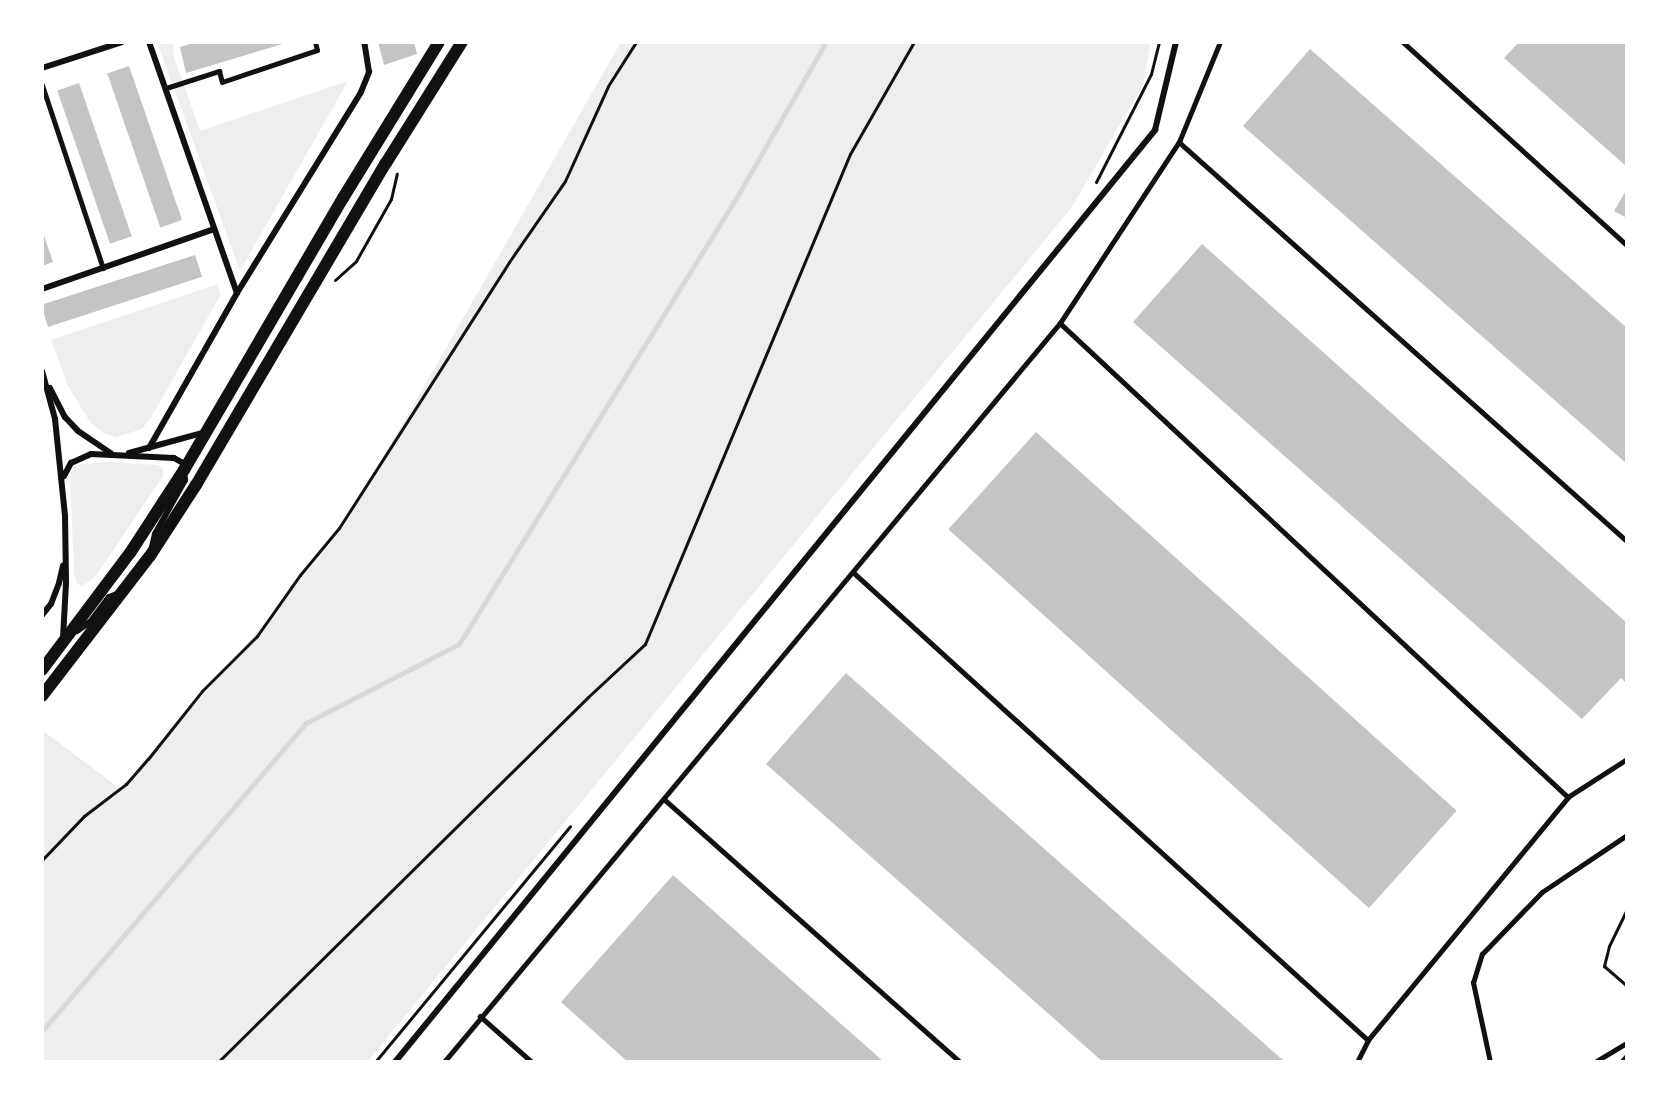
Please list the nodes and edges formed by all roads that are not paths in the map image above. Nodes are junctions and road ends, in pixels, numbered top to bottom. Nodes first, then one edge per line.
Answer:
1 (122, 42) edge
2 (149, 42) edge
3 (315, 42) edge
4 (364, 42) edge
5 (439, 42) edge
6 (462, 42) edge
7 (1176, 42) edge
8 (1220, 42) edge
9 (1403, 42) edge
10 (42, 68) edge
11 (42, 85) edge
12 (165, 88) junction
13 (1179, 142) junction
14 (214, 229) junction
15 (1617, 236) junction
16 (1627, 236) edge
17 (1627, 245) edge
18 (103, 268) junction
19 (42, 289) edge
20 (237, 293) junction
21 (1060, 323) junction
22 (43, 374) edge
23 (207, 432) junction
24 (149, 448) junction
25 (111, 454) junction
26 (122, 455) junction
27 (183, 466) junction
28 (63, 483) junction
29 (1627, 541) edge
30 (65, 552) junction
31 (150, 556) junction
32 (853, 572) junction
33 (123, 591) junction
34 (42, 615) edge
35 (71, 635) junction
36 (61, 646) junction
37 (42, 670) edge
38 (42, 696) edge
39 (1627, 759) edge
40 (1568, 797) junction
41 (664, 799) junction
42 (1627, 835) edge
43 (480, 1016) junction
44 (1368, 1040) junction
45 (1627, 1043) edge
46 (1627, 1057) edge
47 (1491, 1060) edge
48 (395, 1062) edge
49 (444, 1062) edge
50 (532, 1062) edge
51 (960, 1062) edge
52 (1357, 1062) edge
53 (1595, 1062) edge
54 (1623, 1062) edge

1 - 10 street
2 - 12 street
3 - 12 street
4 - 20 street
5 - 23 main road
6 - 31 main road
7 - 48 street
8 - 13 lane
9 - 15 lane
11 - 18 street
12 - 14 street
13 - 21 lane
13 - 29 lane
14 - 18 street
14 - 20 street
15 - 16 lane
15 - 17 lane
18 - 19 street
20 - 24 street
21 - 32 lane
21 - 40 lane
22 - 25 street
22 - 28 street
23 - 24 street
23 - 27 main road
24 - 26 street
25 - 26 street
25 - 28 street
26 - 27 street
27 - 31 street
27 - 35 main road
28 - 30 street
30 - 34 street
30 - 36 street
31 - 33 main road
32 - 41 lane
32 - 44 lane
33 - 35 street
33 - 38 main road
35 - 36 main road
36 - 37 main road
39 - 40 lane
40 - 44 lane
41 - 43 lane
41 - 51 lane
42 - 47 lane
43 - 49 lane
43 - 50 lane
44 - 52 lane
45 - 53 lane
46 - 54 street

